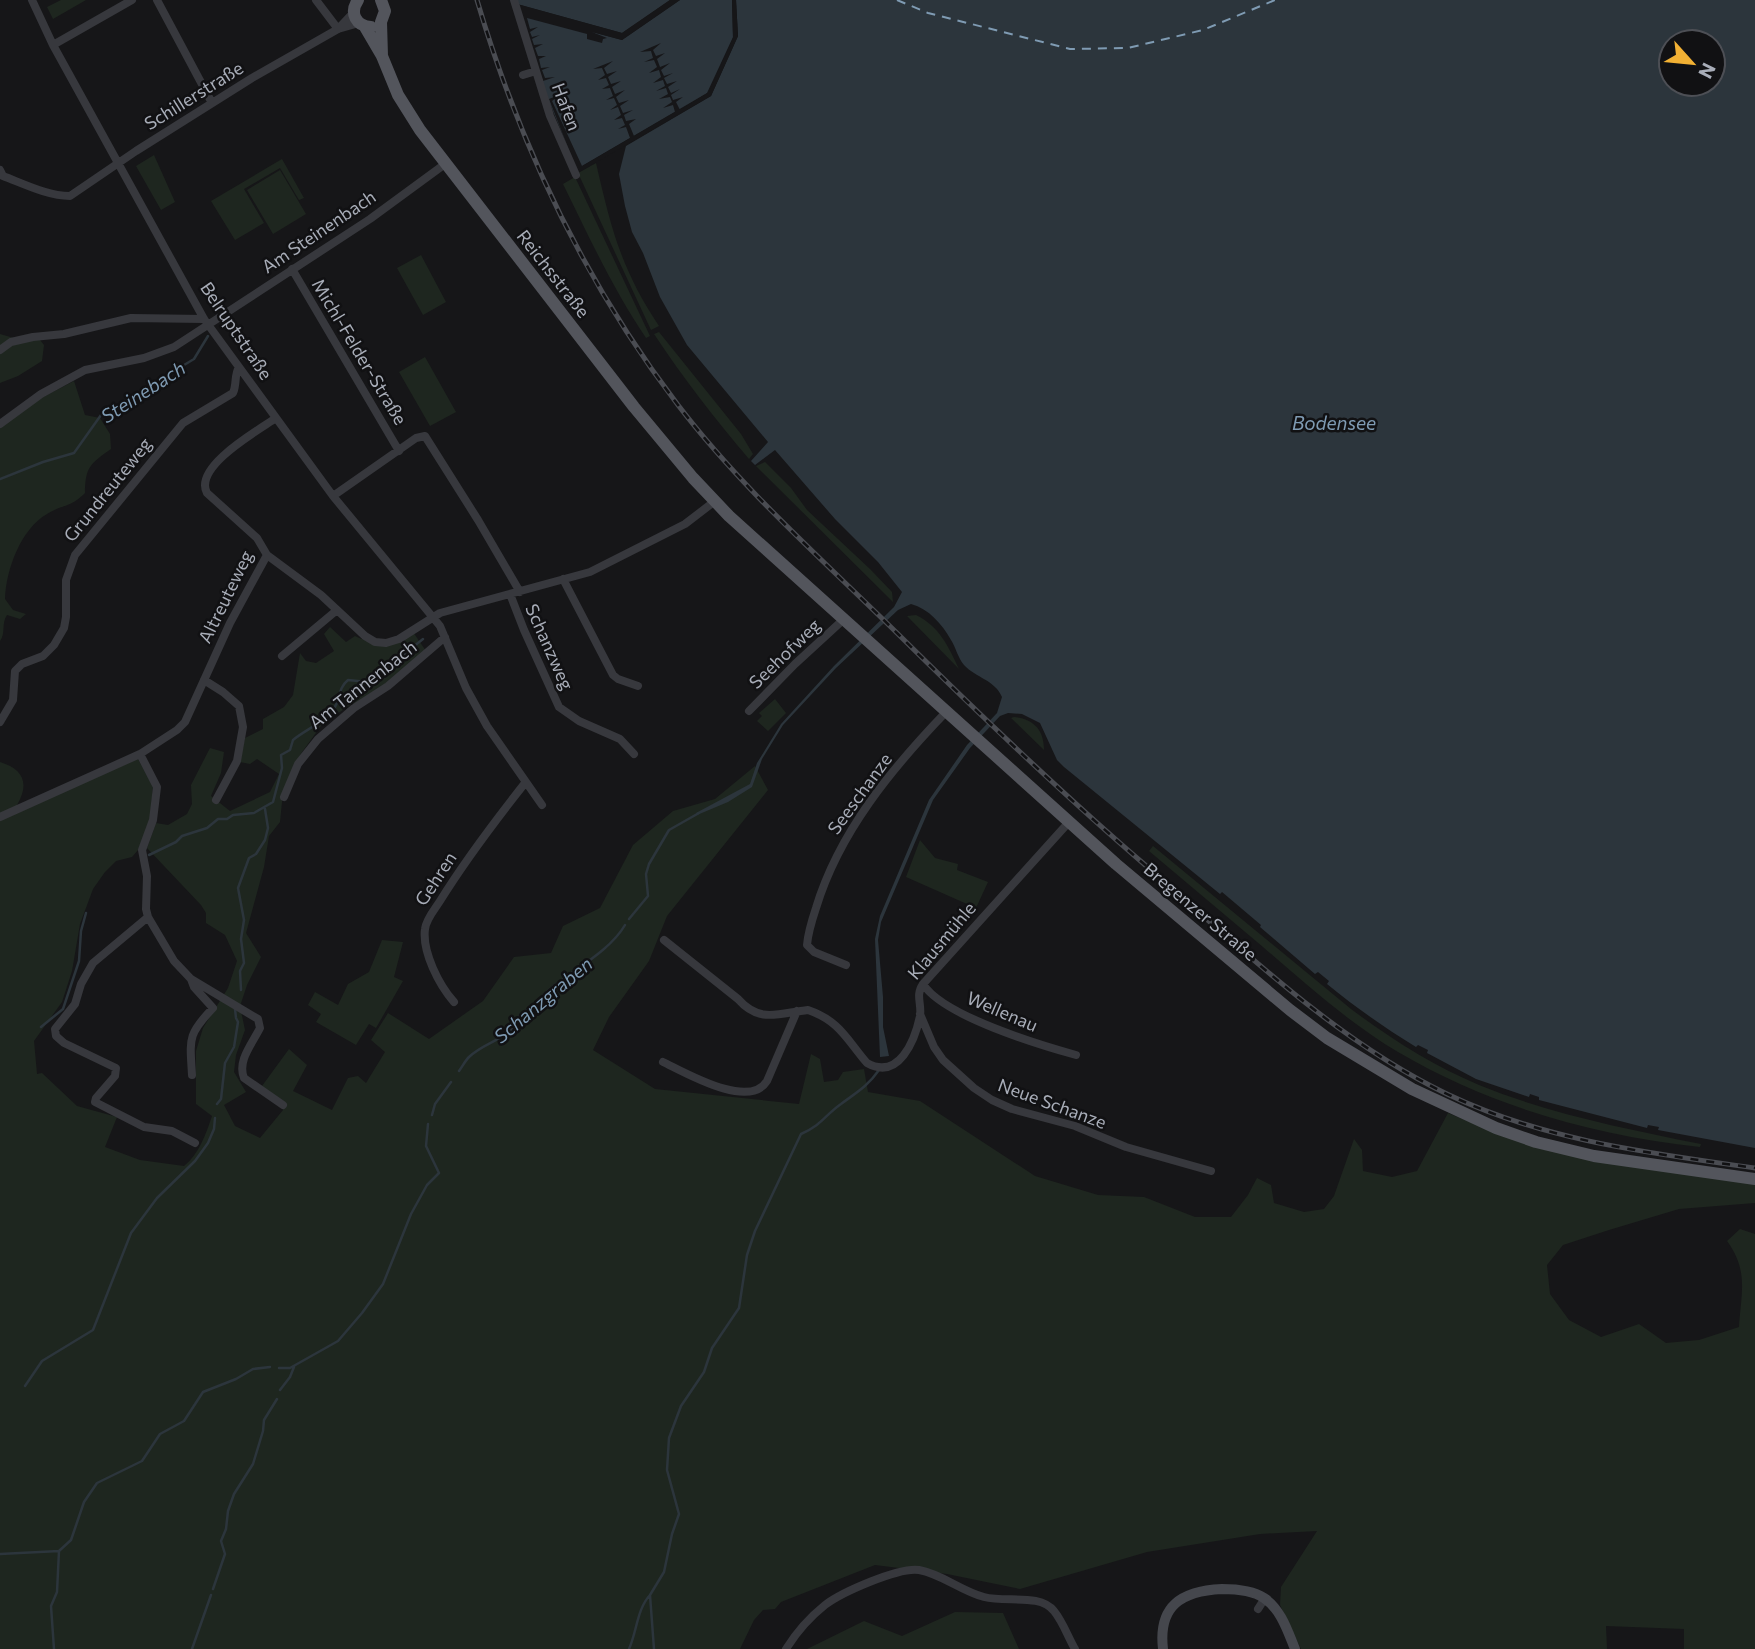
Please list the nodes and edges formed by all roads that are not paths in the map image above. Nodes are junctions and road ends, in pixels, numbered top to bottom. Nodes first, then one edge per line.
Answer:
1 (32, 0) edge
2 (132, 0) edge
3 (157, 0) edge
4 (316, 0) edge
5 (384, 1) edge
6 (516, 6) edge
7 (357, 11) edge
8 (381, 22) junction
9 (338, 29) junction
10 (53, 45) junction
11 (382, 56) junction
12 (536, 71) junction
13 (523, 75) dead end
14 (212, 103) junction
15 (118, 162) junction
16 (445, 163) junction
17 (576, 173) dead end
18 (1, 175) edge
19 (292, 270) junction
20 (206, 321) junction
21 (0, 350) edge
22 (239, 367) junction
23 (276, 418) junction
24 (0, 424) edge
25 (399, 451) junction
26 (333, 496) junction
27 (715, 501) junction
28 (267, 555) junction
29 (563, 579) junction
30 (520, 592) junction
31 (510, 594) junction
32 (337, 610) junction
33 (433, 617) junction
34 (844, 619) junction
35 (445, 637) junction
36 (282, 656) dead end
37 (204, 680) junction
38 (638, 686) dead end
39 (749, 711) dead end
40 (947, 711) junction
41 (0, 722) edge
42 (140, 754) junction
43 (634, 754) dead end
44 (525, 783) junction
45 (284, 797) dead end
46 (216, 800) dead end
47 (542, 805) dead end
48 (0, 817) edge
49 (1069, 822) junction
50 (148, 917) junction
51 (664, 940) dead end
52 (846, 965) dead end
53 (191, 979) junction
54 (923, 984) junction
55 (454, 1002) dead end
56 (797, 1012) junction
57 (920, 1014) junction
58 (1076, 1055) dead end
59 (663, 1062) dead end
60 (192, 1075) dead end
61 (283, 1105) dead end
62 (195, 1143) dead end
63 (1211, 1171) dead end
64 (1755, 1180) edge
65 (1265, 1598) junction
66 (1258, 1609) dead end
67 (786, 1649) edge
68 (1074, 1649) edge
69 (1163, 1649) edge
70 (1295, 1649) edge

1 - 10 street, Belruptstraße
2 - 10 street
3 - 14 street
4 - 9 street
5 - 8 main road, Reichsstraße
6 - 12 street, Hafen
7 - 8 main road
7 - 9 street, Schillerstraße
7 - 11 main road, Reichsstraße
8 - 11 main road, Reichsstraße
9 - 14 street, Schillerstraße
10 - 15 street, Belruptstraße
11 - 16 main road, Reichsstraße
12 - 13 street, Hafen
12 - 17 street, Hafen
14 - 15 street, Schillerstraße
15 - 18 street, Schillerstraße
15 - 20 street, Belruptstraße
16 - 19 street, Am Steinenbach
16 - 27 main road, Reichsstraße
19 - 20 street, Am Steinenbach
19 - 25 street, Michl-Felder-Straße
20 - 21 street
20 - 22 street, Belruptstraße
20 - 24 street, Am Steinenbach
22 - 23 street, Belruptstraße
22 - 41 street, Grundreuteweg
23 - 26 street, Belruptstraße
23 - 28 street, Altreuteweg
25 - 26 street, Michl-Felder-Straße
25 - 30 street, Michl-Felder-Straße
26 - 33 street, Belruptstraße
27 - 29 street
27 - 34 main road, Bregenzer Straße
28 - 32 street
28 - 37 street, Altreuteweg
29 - 30 street
29 - 38 street
30 - 31 street
31 - 33 street
31 - 43 street, Schanzweg
32 - 33 street
32 - 36 street
33 - 35 street
34 - 39 street, Seehofweg
34 - 40 main road, Bregenzer Straße
35 - 44 street
35 - 45 street, Am Tannenbach
37 - 42 street, Altreuteweg
37 - 46 street
40 - 49 main road, Bregenzer Straße
40 - 52 street, Seeschanze
42 - 48 street, Altreuteweg
42 - 50 street
44 - 47 street
44 - 55 street, Gehren
49 - 54 street, Klausmühle
49 - 64 main road, Bregenzer Straße
50 - 53 street
50 - 62 street
51 - 56 street, Klausmühle
53 - 60 street
53 - 61 street
54 - 57 street, Klausmühle
54 - 58 street, Wellenau
56 - 57 street, Klausmühle
56 - 59 street
57 - 63 street, Neue Schanze
65 - 66 street
65 - 69 street
65 - 70 street
67 - 68 street

